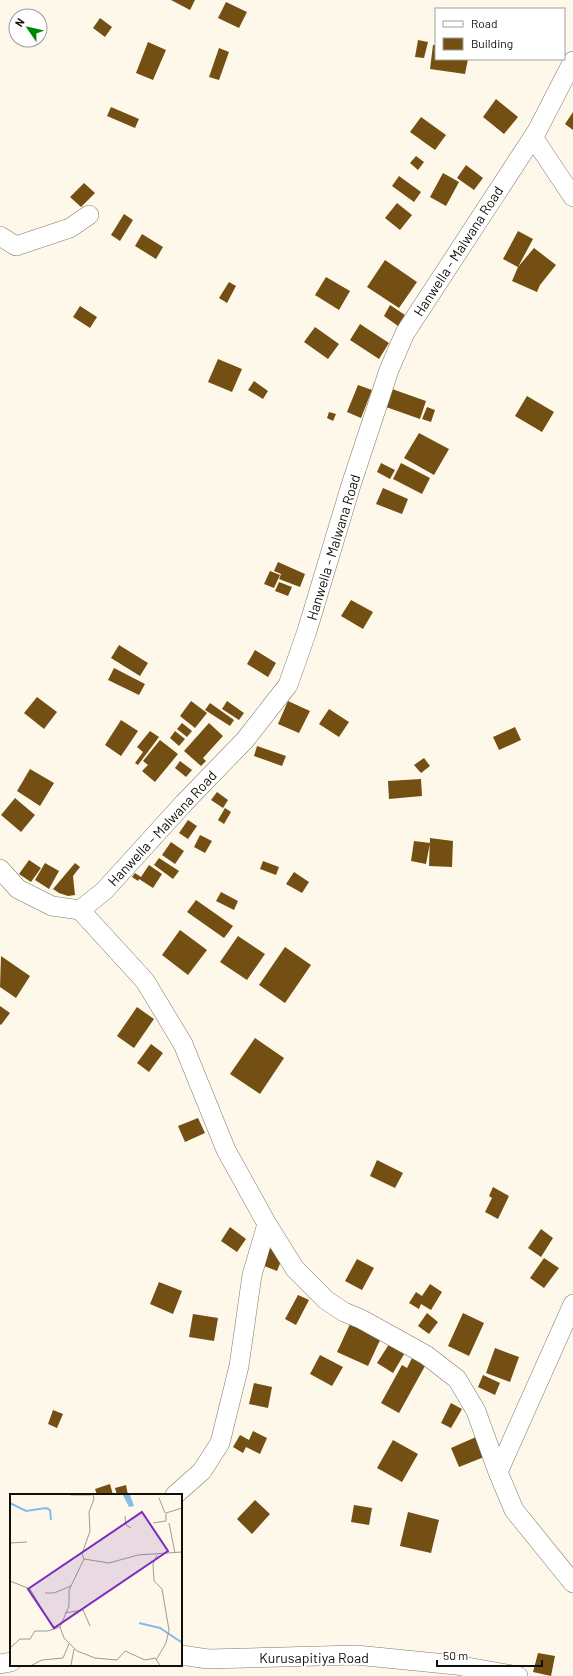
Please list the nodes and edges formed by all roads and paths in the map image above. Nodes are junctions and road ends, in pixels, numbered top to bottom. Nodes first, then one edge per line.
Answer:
1 (573, 61) edge
2 (533, 137) junction
3 (573, 197) edge
4 (89, 215) dead end
5 (0, 236) edge
6 (0, 869) edge
7 (80, 910) junction
8 (267, 1224) junction
9 (573, 1304) edge
10 (498, 1472) junction
11 (176, 1494) edge
12 (573, 1583) edge
13 (182, 1655) edge
14 (10, 1662) edge
15 (0, 1664) edge
16 (518, 1676) edge

1 - 2 street, Hanwella - Malwana Road
2 - 3 street
2 - 7 street, Hanwella - Malwana Road
4 - 5 street
6 - 7 street
7 - 8 street
8 - 10 street
8 - 11 street
9 - 10 street
10 - 12 street
13 - 16 street, Kurusapitiya Road
14 - 15 street

